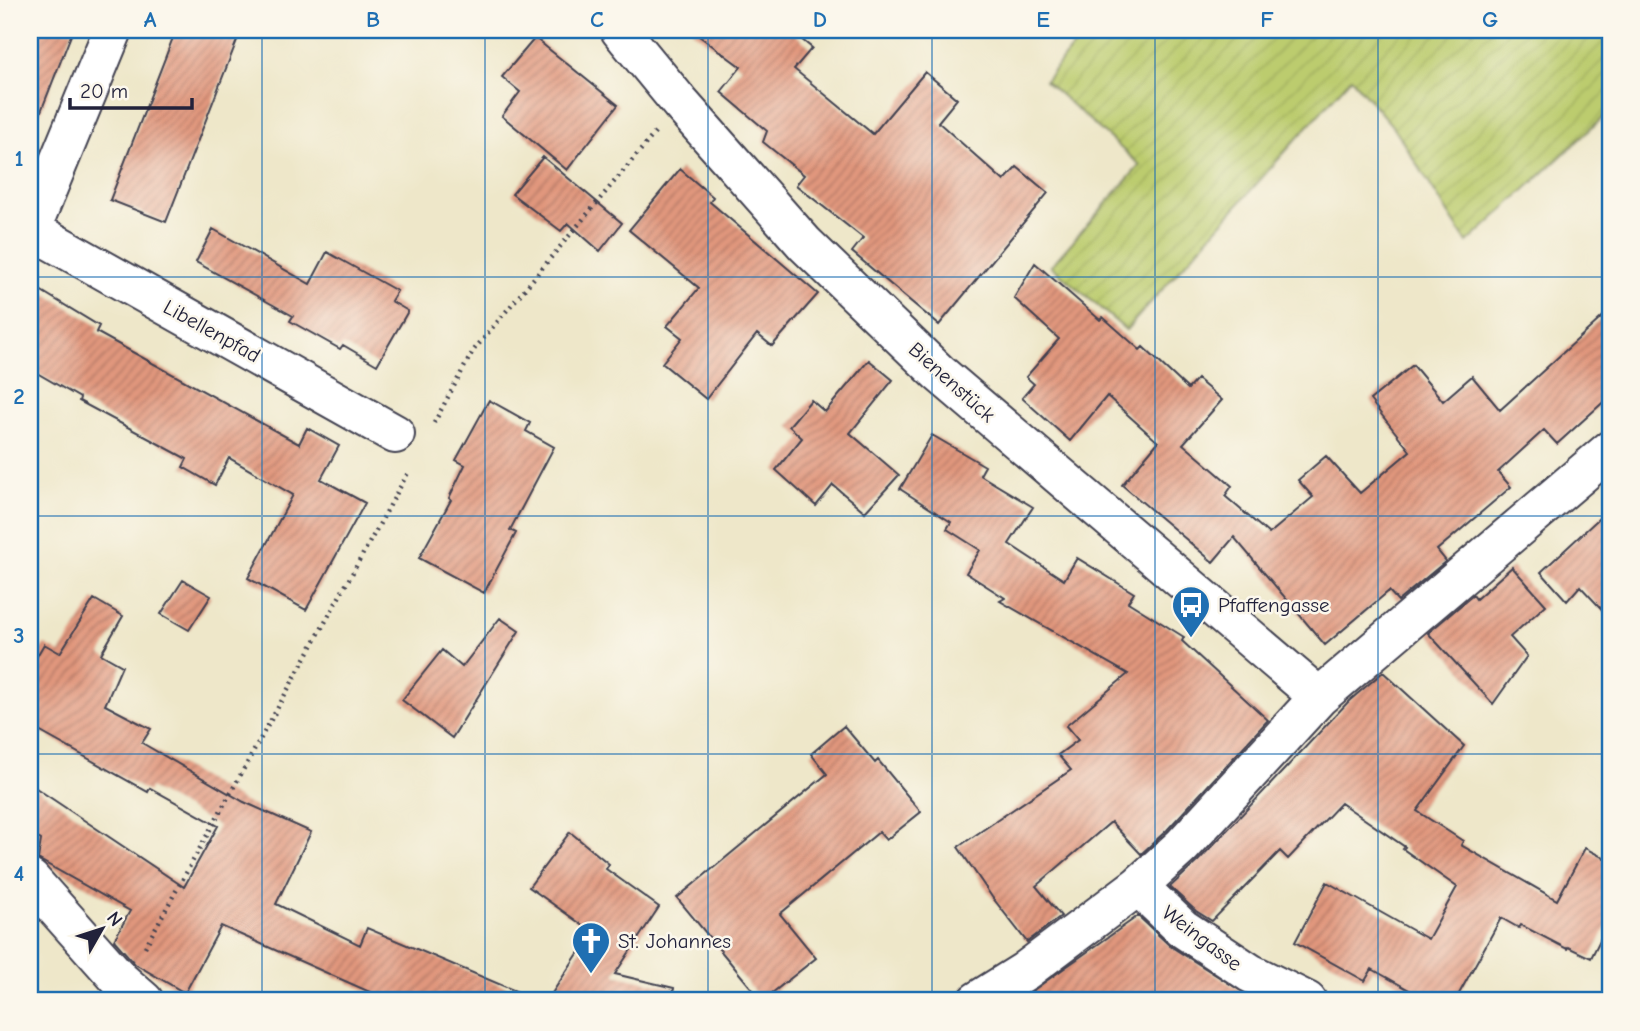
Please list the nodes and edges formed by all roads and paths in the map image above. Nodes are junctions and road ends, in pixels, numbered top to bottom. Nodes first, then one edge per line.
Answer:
1 (113, 30) edge
2 (620, 30) edge
3 (680, 103) junction
4 (30, 229) edge
5 (434, 424) dead end
6 (395, 434) dead end
7 (1610, 450) edge
8 (411, 468) dead end
9 (1319, 697) junction
10 (30, 879) edge
11 (1138, 886) junction
12 (132, 991) edge
13 (977, 1001) edge
14 (1307, 1001) edge

1 - 4 street
2 - 3 street, Bienenstück
3 - 5 path
3 - 9 street, Bienenstück
4 - 6 street, Libellenpfad
7 - 9 street
8 - 12 path
9 - 11 street
10 - 12 street
11 - 13 street
11 - 14 street, Weingasse

